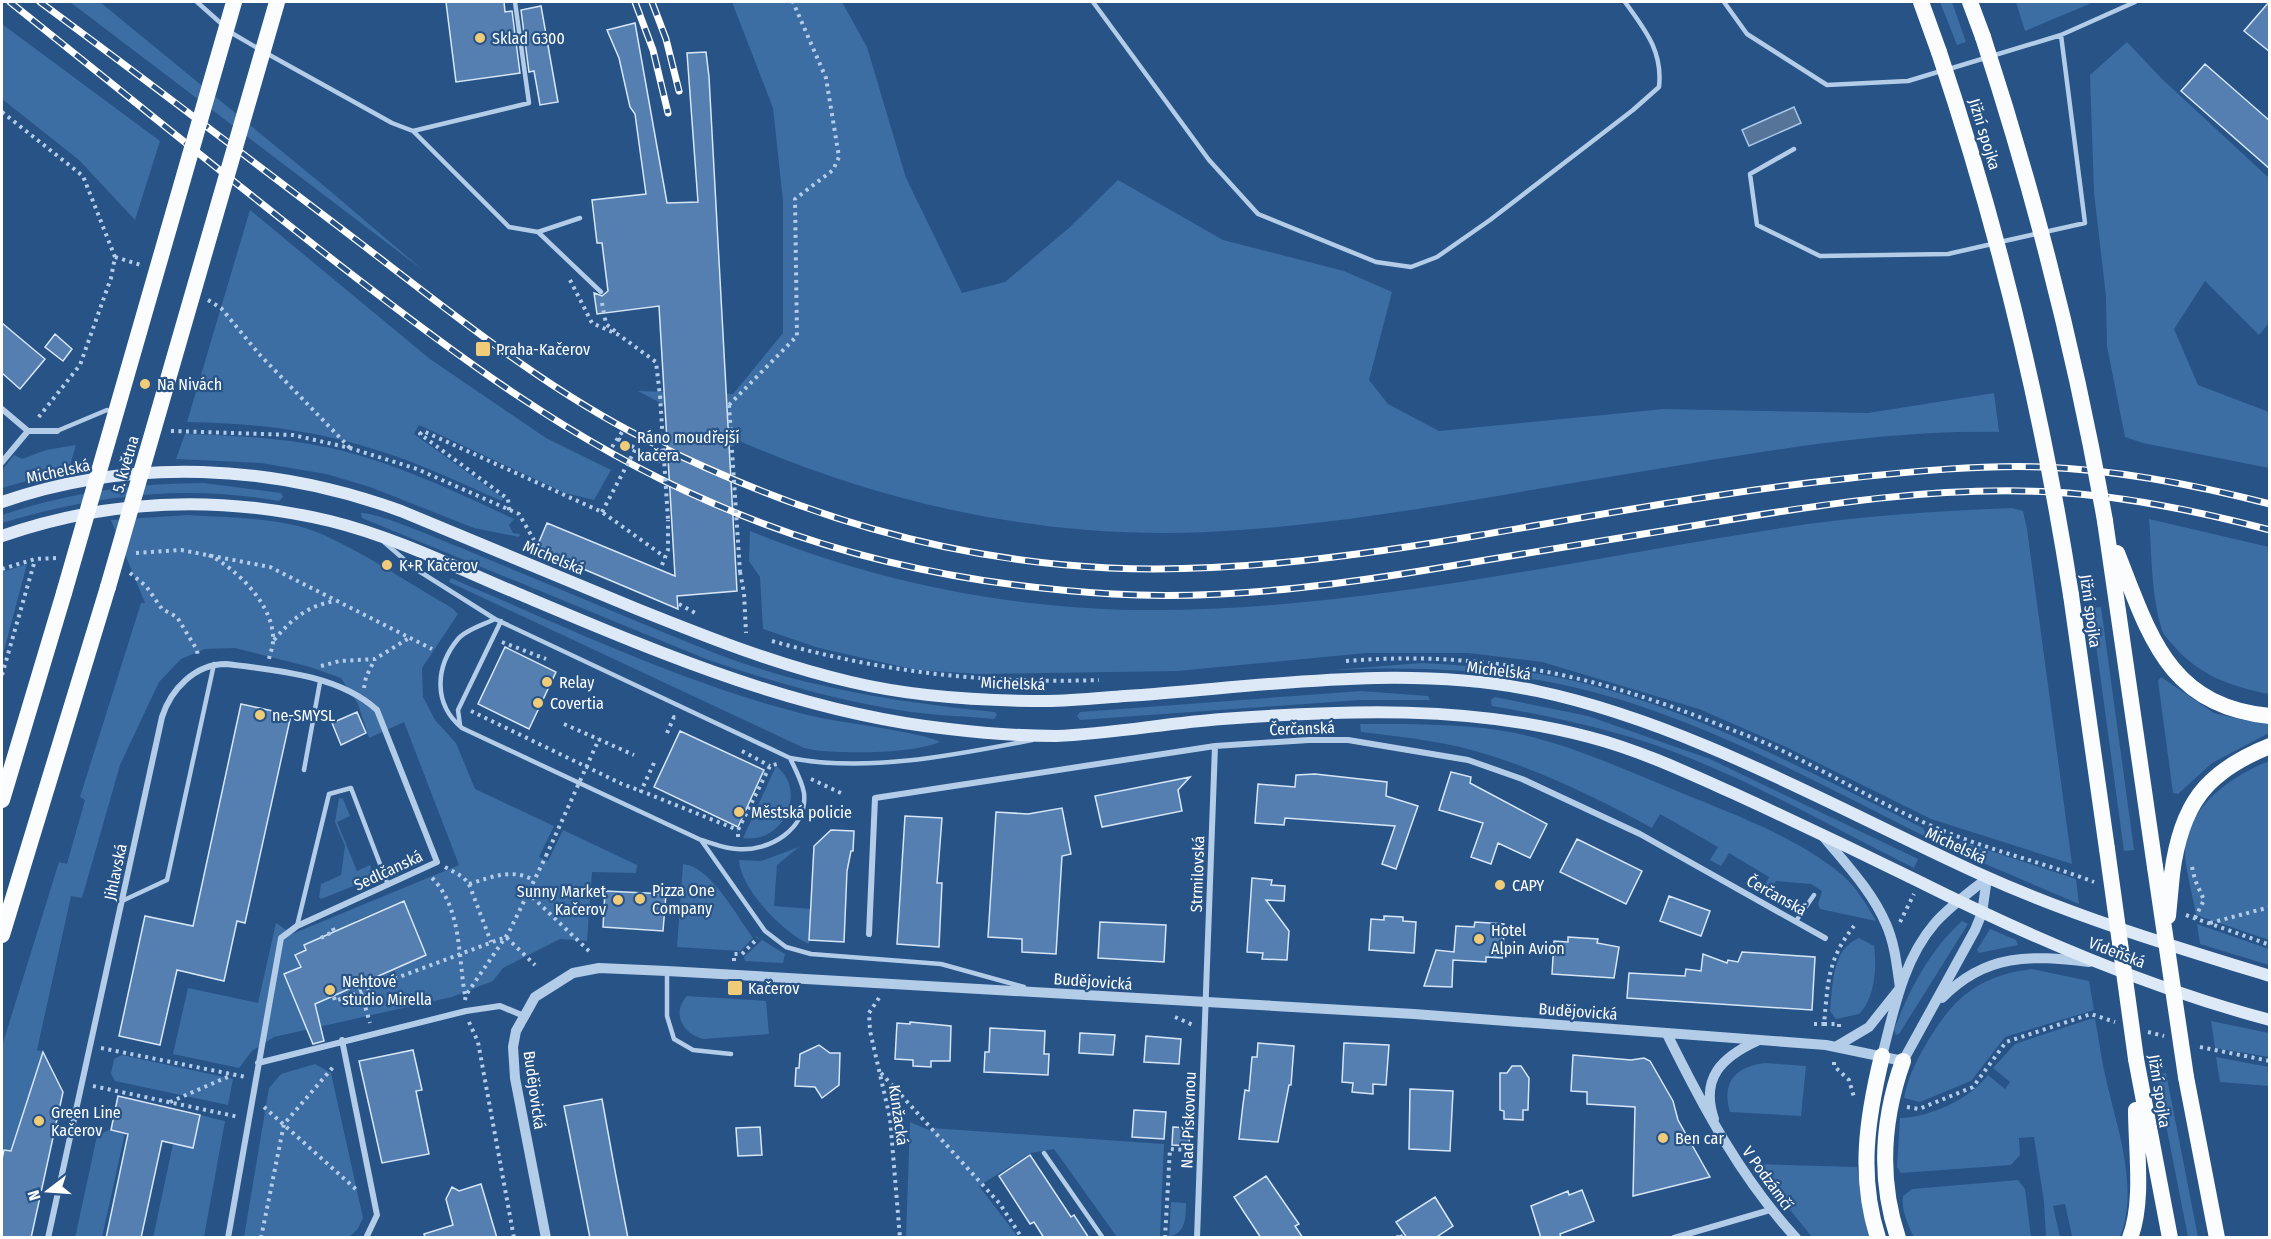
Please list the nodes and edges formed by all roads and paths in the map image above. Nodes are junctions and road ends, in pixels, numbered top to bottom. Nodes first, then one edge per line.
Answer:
1 (197, 2) edge
2 (234, 2) edge
3 (277, 2) edge
4 (515, 2) edge
5 (793, 2) edge
6 (1093, 2) edge
7 (1625, 2) edge
8 (1724, 2) edge
9 (1921, 2) edge
10 (1970, 2) edge
11 (2135, 2) edge
12 (2061, 34) junction
13 (2, 112) edge
14 (413, 131) junction
15 (1794, 149) dead end
16 (580, 218) dead end
17 (538, 232) junction
18 (115, 257) junction
19 (149, 268) dead end
20 (567, 275) dead end
21 (601, 292) joint
22 (201, 295) dead end
23 (619, 335) junction
24 (2, 409) edge
25 (107, 410) dead end
26 (57, 430) joint
27 (28, 431) junction
28 (159, 431) dead end
29 (622, 432) dead end
30 (618, 439) junction
31 (612, 447) dead end
32 (350, 448) junction
33 (636, 448) junction
34 (2, 462) edge
35 (664, 463) junction
36 (2, 502) edge
37 (509, 510) junction
38 (602, 512) junction
39 (2105, 521) junction
40 (375, 535) junction
41 (2, 536) edge
42 (534, 540) dead end
43 (129, 553) dead end
44 (204, 553) junction
45 (665, 556) junction
46 (35, 559) dead end
47 (662, 565) dead end
48 (123, 567) dead end
49 (336, 601) junction
50 (498, 620) junction
51 (746, 633) dead end
52 (410, 638) junction
53 (273, 640) junction
54 (432, 649) dead end
55 (495, 650) dead end
56 (375, 659) junction
57 (552, 661) dead end
58 (214, 664) junction
59 (266, 669) junction
60 (200, 670) junction
61 (2, 675) edge
62 (306, 677) junction
63 (320, 682) junction
64 (344, 689) joint
65 (363, 697) junction
66 (466, 709) dead end
67 (663, 712) dead end
68 (2270, 716) edge
69 (674, 717) junction
70 (683, 722) dead end
71 (564, 724) dead end
72 (462, 728) junction
73 (667, 733) dead end
74 (1056, 736) junction
75 (599, 739) junction
76 (732, 746) dead end
77 (1215, 746) junction
78 (2270, 746) edge
79 (634, 755) dead end
80 (790, 758) junction
81 (654, 763) dead end
82 (770, 766) junction
83 (304, 770) dead end
84 (798, 774) junction
85 (641, 791) junction
86 (843, 794) dead end
87 (2, 800) edge
88 (738, 830) junction
89 (1821, 833) junction
90 (700, 840) junction
91 (734, 849) junction
92 (546, 856) dead end
93 (437, 862) junction
94 (423, 869) junction
95 (1988, 878) junction
96 (2189, 879) dead end
97 (533, 880) dead end
98 (469, 884) junction
99 (388, 885) junction
100 (527, 892) dead end
101 (1915, 892) dead end
102 (2022, 892) joint
103 (1814, 895) dead end
104 (123, 901) junction
105 (1959, 901) junction
106 (2270, 907) edge
107 (1982, 912) junction
108 (2195, 918) dead end
109 (1796, 921) junction
110 (2209, 923) dead end
111 (1894, 924) dead end
112 (297, 926) junction
113 (332, 926) dead end
114 (1854, 926) dead end
115 (869, 934) dead end
116 (2, 935) edge
117 (320, 935) dead end
118 (1825, 938) dead end
119 (755, 941) dead end
120 (491, 942) junction
121 (2165, 944) junction
122 (589, 951) dead end
123 (460, 952) junction
124 (742, 954) dead end
125 (2094, 962) junction
126 (535, 965) dead end
127 (668, 971) junction
128 (2270, 976) edge
129 (1900, 988) junction
130 (360, 989) junction
131 (1044, 993) junction
132 (334, 997) dead end
133 (465, 997) dead end
134 (868, 999) dead end
135 (879, 1000) junction
136 (890, 1000) dead end
137 (1206, 1004) junction
138 (1936, 1005) junction
139 (524, 1016) junction
140 (1167, 1017) dead end
141 (2270, 1020) edge
142 (370, 1021) dead end
143 (1815, 1024) dead end
144 (1824, 1024) junction
145 (1839, 1024) dead end
146 (2123, 1024) dead end
147 (2144, 1030) dead end
148 (1196, 1031) dead end
149 (1667, 1034) junction
150 (2165, 1037) dead end
151 (342, 1040) junction
152 (1758, 1040) junction
153 (91, 1046) junction
154 (1837, 1046) junction
155 (2197, 1046) dead end
156 (345, 1054) junction
157 (731, 1054) dead end
158 (1882, 1056) junction
159 (2136, 1059) junction
160 (1903, 1061) junction
161 (2270, 1061) edge
162 (258, 1063) junction
163 (1834, 1066) dead end
164 (881, 1072) junction
165 (234, 1074) junction
166 (255, 1078) junction
167 (82, 1084) junction
168 (1862, 1100) dead end
169 (169, 1102) junction
170 (1901, 1106) dead end
171 (263, 1107) dead end
172 (248, 1119) junction
173 (284, 1124) junction
174 (1719, 1133) junction
175 (1192, 1150) dead end
176 (1044, 1154) dead end
177 (375, 1207) junction
178 (1770, 1210) junction
179 (1195, 1237) edge
180 (48, 1238) edge
181 (228, 1238) edge
182 (261, 1238) edge
183 (366, 1238) edge
184 (546, 1238) edge
185 (900, 1238) edge
186 (1022, 1238) edge
187 (1103, 1238) edge
188 (1165, 1238) edge
189 (1398, 1238) edge
190 (1402, 1238) edge
191 (1674, 1238) edge
192 (1796, 1238) edge
193 (1878, 1238) edge
194 (1898, 1238) edge
195 (2130, 1238) edge
196 (2170, 1238) edge
197 (2217, 1238) edge

1 - 14 lane
2 - 87 highway, 5. května, bridge
3 - 116 highway, 5. května, bridge
4 - 14 lane
5 - 51 path, bridge
6 - 7 lane
8 - 12 lane
9 - 159 highway, Jižní spojka, bridge
10 - 39 highway, Jižní spojka, bridge
11 - 12 lane
12 - 15 lane
13 - 18 path
14 - 17 lane
16 - 17 lane
17 - 21 lane
18 - 19 path
18 - 27 path
20 - 23 path
21 - 23 path
22 - 32 path
23 - 35 path, bridge
24 - 27 street
25 - 26 lane
26 - 27 street
27 - 34 street
28 - 32 path
29 - 30 path
30 - 31 path
30 - 33 path
32 - 37 path
33 - 35 path
33 - 38 path, bridge
35 - 45 path, bridge
36 - 95 main road, Michelská
37 - 38 path
37 - 42 path
38 - 45 path
39 - 68 highway
39 - 121 highway, Jižní spojka, bridge
40 - 41 main road
40 - 50 lane
40 - 74 main road
43 - 44 path
44 - 49 path
44 - 53 path
45 - 47 path
46 - 61 path
48 - 60 path
49 - 52 path
49 - 53 path
50 - 72 lane
50 - 72 lane
50 - 80 lane
52 - 54 path
52 - 56 path
53 - 59 path
55 - 57 path
56 - 62 path
56 - 65 path
58 - 59 street, Jihlavská
58 - 60 street, Jihlavská
58 - 104 lane
59 - 62 street, Jihlavská
60 - 104 street, Jihlavská
62 - 63 street, Jihlavská
63 - 64 street, Jihlavská
63 - 83 lane
64 - 65 street, Sedlčanská
65 - 93 street, Sedlčanská
66 - 85 path
67 - 69 path
69 - 70 path
69 - 73 path
71 - 75 path
72 - 90 lane
74 - 80 lane
74 - 89 main road
75 - 79 path
75 - 92 path, bridge
76 - 82 path
77 - 109 street, Čerčanská
77 - 115 street, Čerčanská
77 - 137 street, Strmilovská
78 - 121 highway, bridge
80 - 84 lane
81 - 85 path
82 - 84 path
82 - 88 path
84 - 86 path
84 - 91 lane
85 - 88 path
88 - 91 path
89 - 105 main road
89 - 129 street
90 - 91 lane
90 - 131 lane
93 - 94 street, Sedlčanská
93 - 98 path
94 - 99 street, Sedlčanská
94 - 123 path
95 - 102 main road, Michelská
95 - 105 street
95 - 107 street
96 - 108 path
97 - 98 path
98 - 120 path
99 - 112 street, Sedlčanská
99 - 112 lane
100 - 122 path
101 - 111 path
102 - 128 main road, Vídeňská
103 - 109 lane
104 - 153 street, Jihlavská
105 - 107 main road, Vídeňská
105 - 129 street
106 - 110 path
107 - 125 main road, Vídeňská
107 - 138 street
109 - 118 street, Čerčanská
112 - 162 street, Sedlčanská
113 - 117 path
114 - 144 path
119 - 124 path
120 - 123 path
120 - 126 path
121 - 197 highway, Jižní spojka, bridge
123 - 130 path
123 - 133 path
125 - 138 street
125 - 141 main road, Vídeňská
127 - 131 street, Budějovická
127 - 139 street, Budějovická
127 - 157 lane
129 - 154 street
129 - 158 street
130 - 132 path
130 - 142 path
131 - 137 street, Budějovická
134 - 135 path
135 - 136 path
135 - 164 path, Kunžacká
137 - 149 street, Budějovická
137 - 179 street, Nad Pískovnou
138 - 160 street
139 - 151 street
139 - 184 street, Budějovická
140 - 148 path
143 - 144 path
144 - 145 path
146 - 170 path
147 - 150 path
149 - 152 street, Budějovická
149 - 174 street, V Podzámčí
151 - 156 street
151 - 162 street
152 - 154 street, Budějovická
152 - 174 street, V Podzámčí
153 - 165 path
153 - 167 street, Jihlavská
154 - 158 street, Budějovická
155 - 161 path
156 - 173 path
156 - 177 street
158 - 160 street, Budějovická
158 - 193 highway
159 - 195 highway
159 - 196 highway, Jižní spojka
160 - 194 highway
162 - 166 street, Sedlčanská
163 - 168 path
164 - 185 path, Kunžacká
164 - 186 path
165 - 166 path
165 - 169 path
166 - 172 street, Sedlčanská
167 - 169 path
167 - 180 street, Jihlavská
169 - 172 path
171 - 173 path
172 - 181 street, Sedlčanská
173 - 177 path
173 - 182 path
174 - 178 street, V Podzámčí
175 - 188 path
176 - 187 lane
177 - 183 street
178 - 191 street
178 - 192 street, V Podzámčí
189 - 190 path

